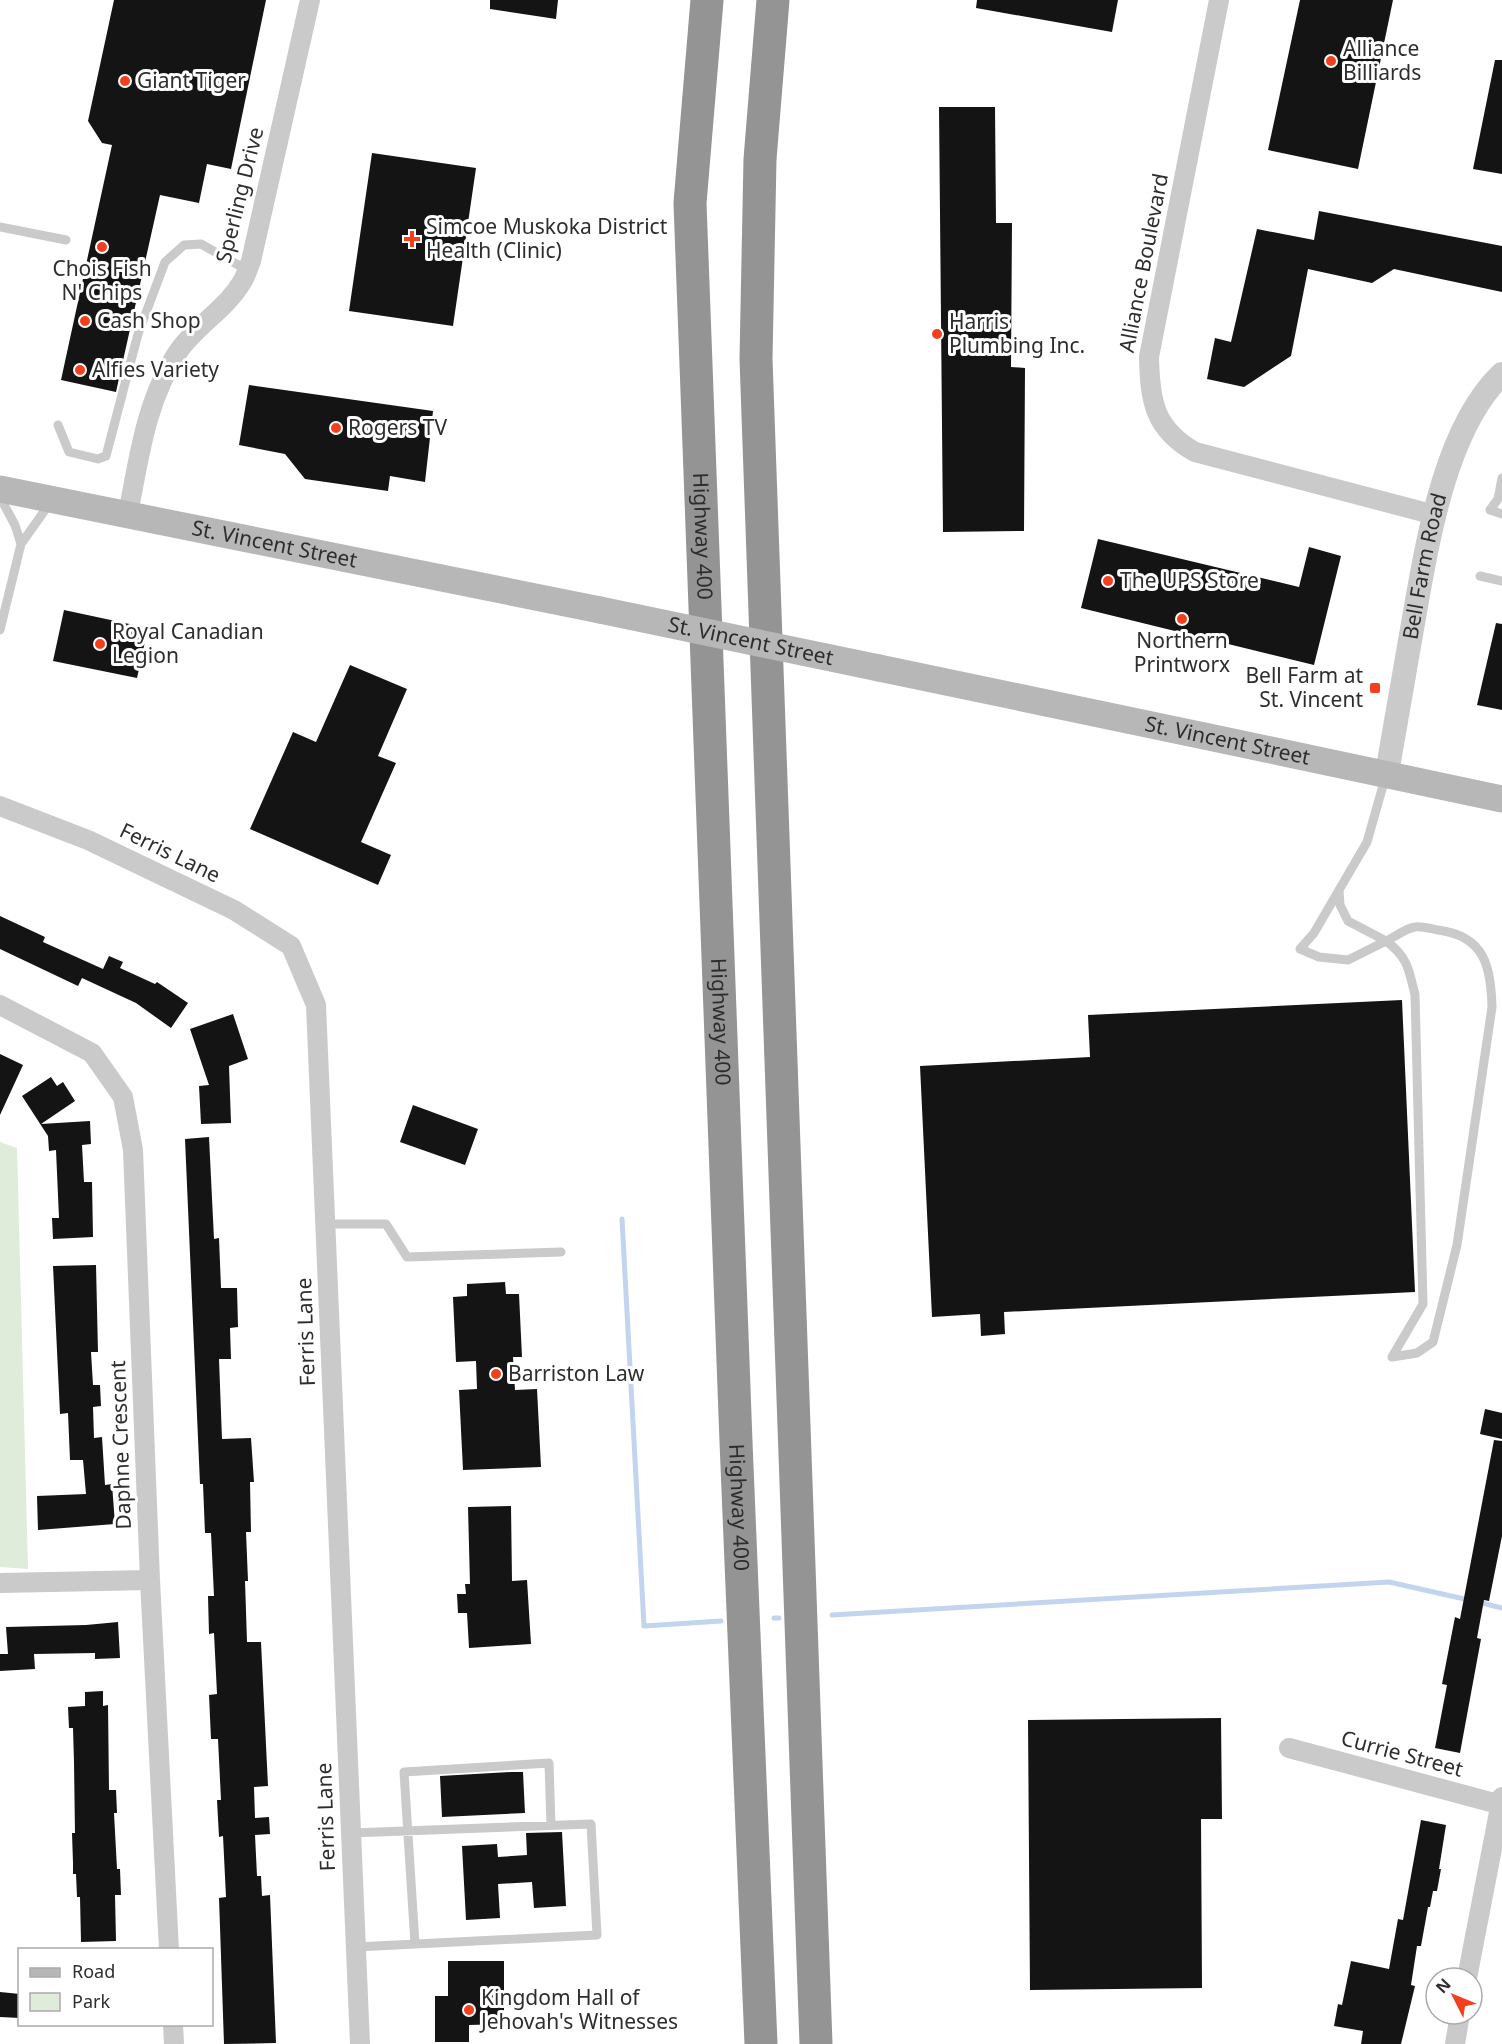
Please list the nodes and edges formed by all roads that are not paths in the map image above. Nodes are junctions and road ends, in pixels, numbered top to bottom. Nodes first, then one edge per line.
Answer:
1 (310, 0) edge
2 (707, 0) edge
3 (773, 0) edge
4 (1219, 0) edge
5 (0, 226) edge
6 (66, 240) dead end
7 (247, 270) junction
8 (1502, 374) edge
9 (58, 425) dead end
10 (1502, 478) edge
11 (0, 489) edge
12 (0, 497) edge
13 (52, 500) junction
14 (128, 514) junction
15 (1502, 514) edge
16 (1435, 515) junction
17 (21, 544) junction
18 (1480, 576) dead end
19 (1502, 581) edge
20 (0, 630) edge
21 (1387, 773) junction
22 (1502, 799) edge
23 (0, 806) edge
24 (1339, 890) junction
25 (1386, 941) junction
26 (0, 1005) edge
27 (326, 1224) junction
28 (561, 1252) dead end
29 (150, 1580) junction
30 (0, 1583) edge
31 (1289, 1748) dead end
32 (1502, 1802) edge
33 (551, 1825) junction
34 (407, 1831) junction
35 (351, 1833) junction
36 (415, 1944) junction
37 (356, 1947) junction
38 (169, 1948) edge
39 (1469, 1966) edge
40 (173, 2026) edge
41 (1458, 2026) edge
42 (174, 2044) edge
43 (360, 2044) edge
44 (761, 2044) edge
45 (816, 2044) edge
46 (1455, 2044) edge

1 - 7 street, Sperling Drive
2 - 44 highway, Highway 400
3 - 45 highway
4 - 16 street, Alliance Boulevard
5 - 6 lane
7 - 9 lane
7 - 14 street, Sperling Drive
8 - 16 street, Bell Farm Road
10 - 15 lane
11 - 13 main road, St. Vincent Street
12 - 17 lane
13 - 14 main road, St. Vincent Street
13 - 17 lane
14 - 21 main road, St. Vincent Street, bridge
16 - 21 street, Bell Farm Road
17 - 20 lane
18 - 19 lane
21 - 22 main road, St. Vincent Street
21 - 24 lane
23 - 27 street, Ferris Lane
24 - 25 lane
24 - 25 lane
25 - 25 lane
26 - 29 street, Daphne Crescent
27 - 28 lane
27 - 35 street, Ferris Lane
29 - 30 street
29 - 38 street, Daphne Crescent
31 - 32 street, Currie Street
32 - 39 street
33 - 34 lane
33 - 34 lane
33 - 36 lane
34 - 35 lane
34 - 36 lane
35 - 37 street, Ferris Lane
36 - 37 lane
37 - 43 street, Ferris Lane
40 - 42 street
41 - 46 street

